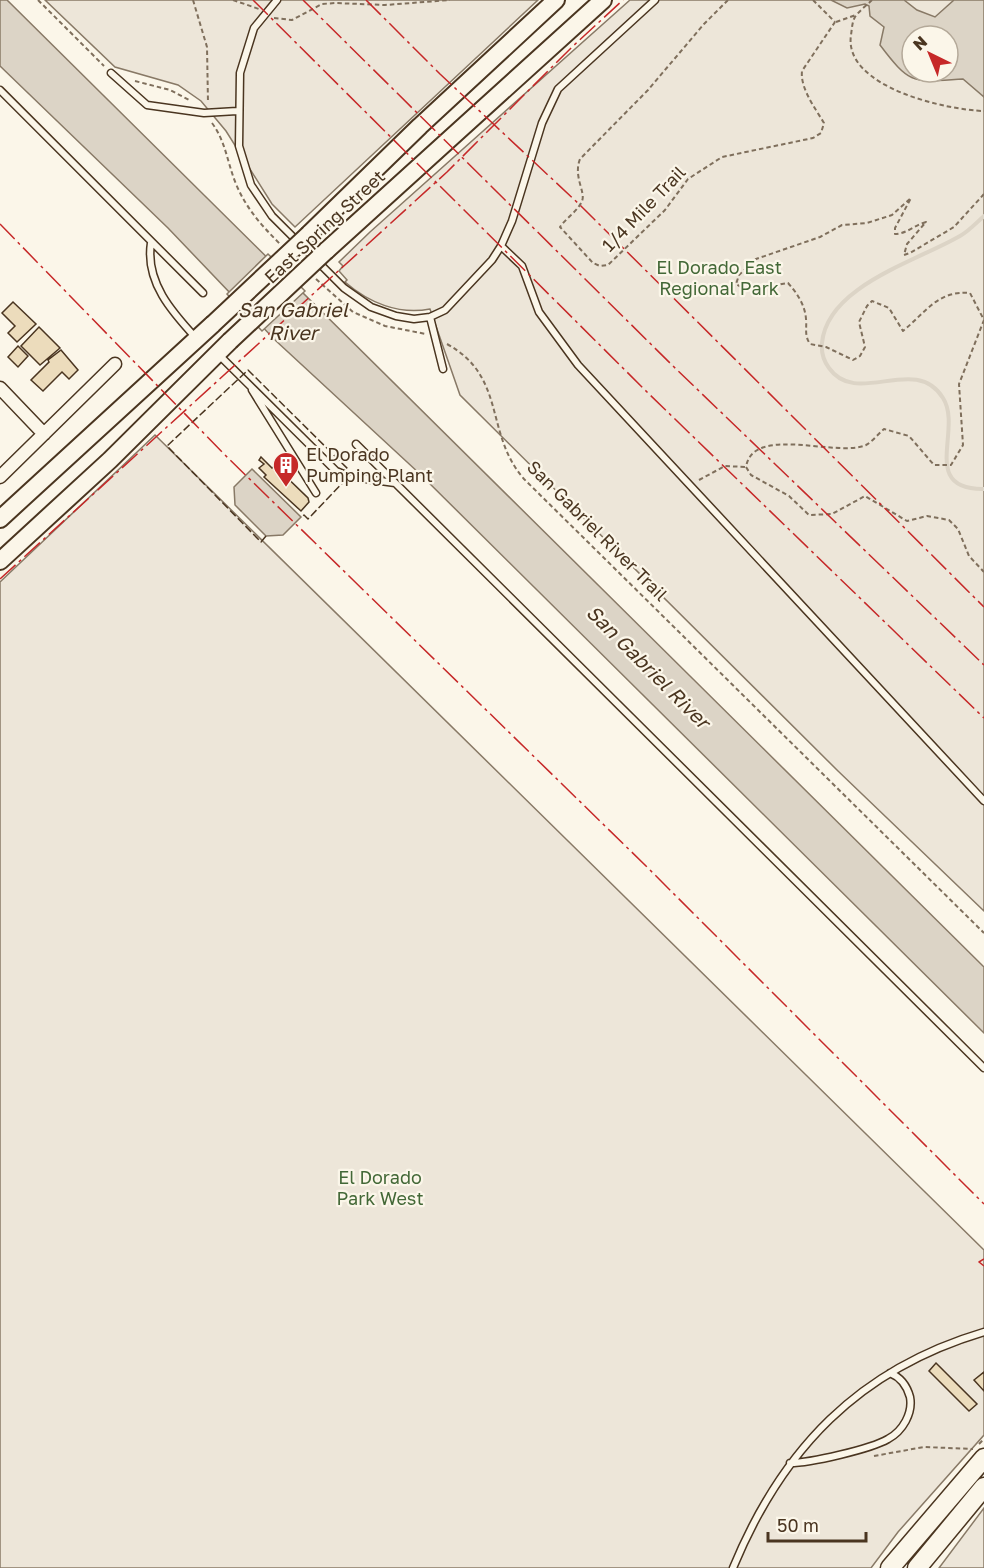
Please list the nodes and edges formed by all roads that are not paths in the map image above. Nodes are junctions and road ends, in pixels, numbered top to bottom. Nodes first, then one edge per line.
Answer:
1 (275, 0) edge
2 (556, 0) edge
3 (603, 0) edge
4 (655, 0) edge
5 (111, 73) road end
6 (0, 90) edge
7 (237, 111) junction
8 (151, 243) junction
9 (501, 246) junction
10 (203, 293) dead end
11 (430, 316) junction
12 (196, 338) junction
13 (217, 353) junction
14 (115, 364) dead end
15 (443, 369) dead end
16 (245, 379) junction
17 (0, 388) edge
18 (44, 434) junction
19 (356, 444) dead end
20 (0, 477) edge
21 (395, 483) junction
22 (315, 493) dead end
23 (0, 519) edge
24 (0, 561) edge
25 (984, 801) edge
26 (984, 1068) edge
27 (984, 1332) edge
28 (890, 1372) junction
29 (984, 1458) edge
30 (790, 1463) junction
31 (984, 1487) edge
32 (733, 1568) edge
33 (890, 1568) edge
34 (917, 1568) edge

1 - 7 lane
2 - 12 main road, East Spring Street, bridge
3 - 13 main road, East Spring Street, bridge
4 - 9 lane
5 - 7 lane
6 - 8 lane
7 - 11 lane
8 - 10 lane
8 - 12 lane
9 - 11 lane
9 - 25 lane
11 - 15 lane
12 - 23 main road, East Spring Street
13 - 16 lane
13 - 24 main road, East Spring Street
14 - 18 street
16 - 21 lane
16 - 22 lane
17 - 18 street
18 - 20 street
19 - 21 lane
21 - 26 lane
27 - 28 lane
28 - 30 lane
28 - 30 lane
29 - 33 main road
30 - 32 lane
31 - 34 main road

